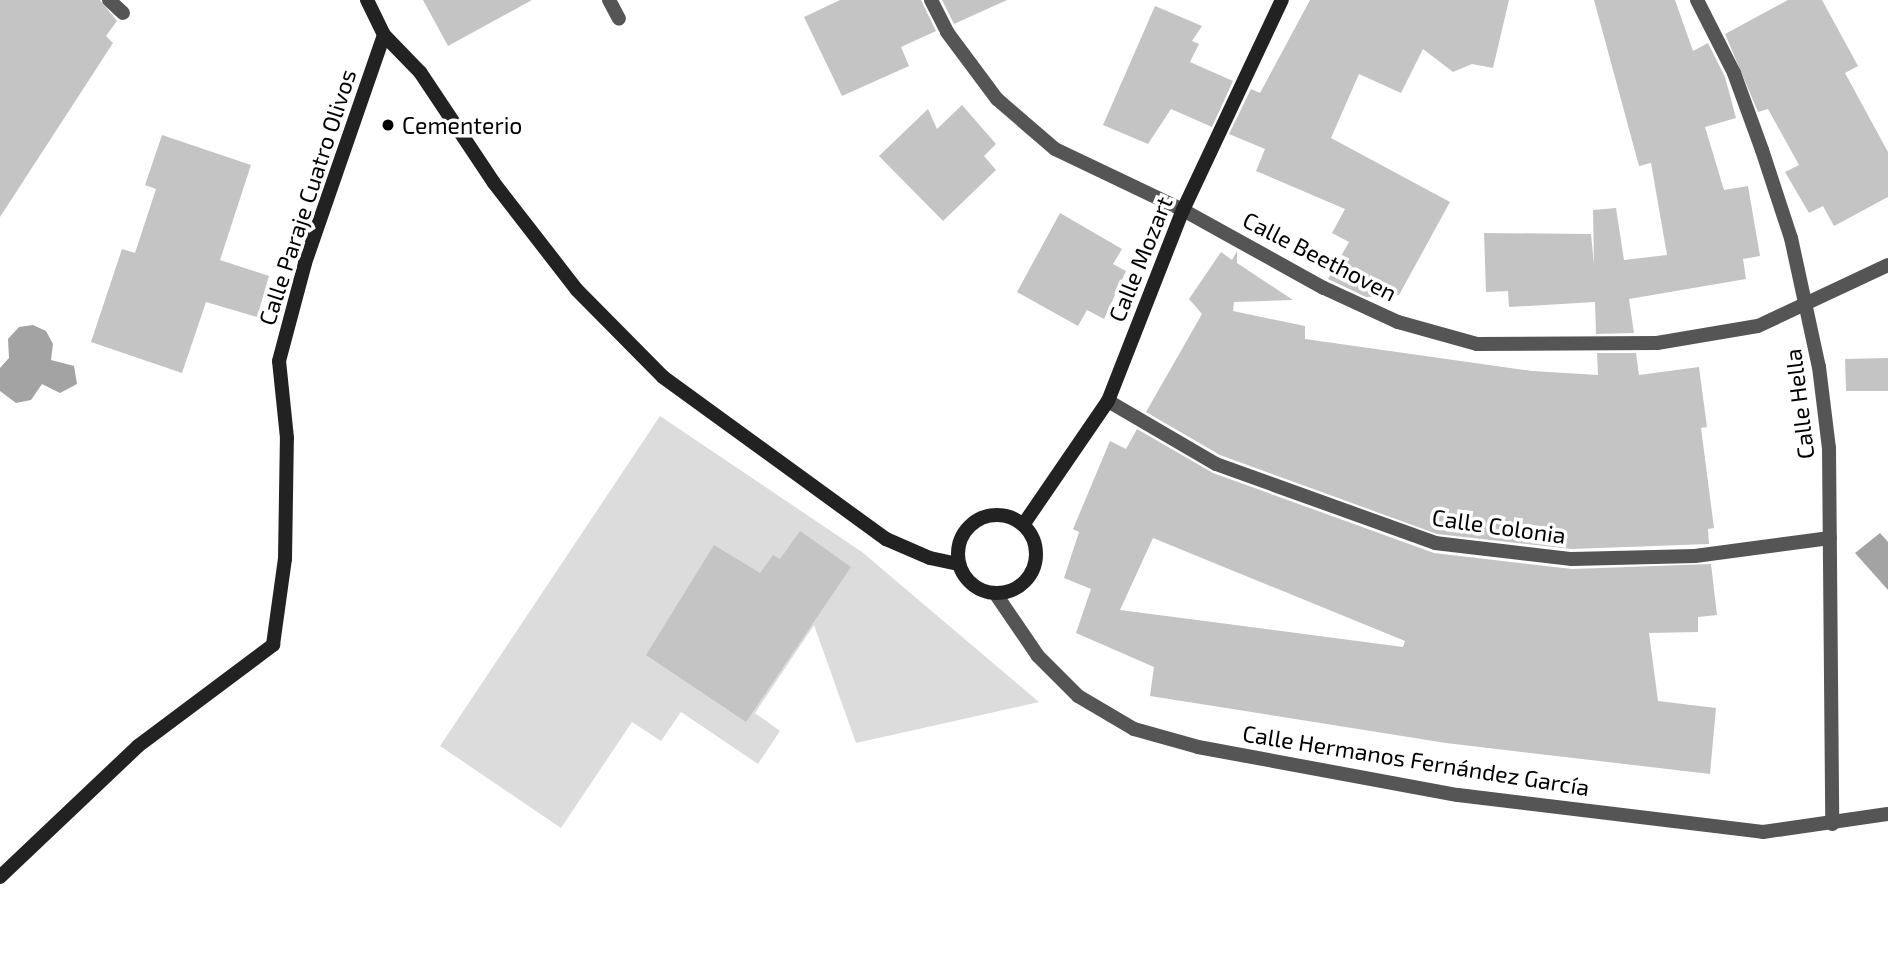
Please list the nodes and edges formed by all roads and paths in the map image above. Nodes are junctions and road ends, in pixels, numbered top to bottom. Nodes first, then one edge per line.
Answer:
1 (109, 0) edge
2 (367, 0) edge
3 (610, 0) edge
4 (930, 0) edge
5 (1282, 0) edge
6 (1697, 0) edge
7 (123, 13) dead end
8 (619, 19) dead end
9 (384, 35) junction
10 (1182, 210) junction
11 (1888, 265) edge
12 (1808, 305) junction
13 (1108, 401) junction
14 (1023, 525) junction
15 (1830, 538) junction
16 (959, 564) junction
17 (995, 593) junction
18 (1888, 814) edge
19 (1832, 824) junction
20 (0, 877) edge

1 - 7 street
2 - 9 street
3 - 8 street
4 - 10 street, Calle Beethoven
5 - 10 street, Calle Mozart
6 - 12 street, Calle Hella
9 - 16 street
9 - 20 street, Calle Paraje Cuatro Olivos
10 - 12 street, Calle Beethoven
10 - 13 street, Calle Mozart
11 - 12 street, Calle Beethoven
12 - 15 street, Calle Hella
13 - 14 street, Calle Mozart
13 - 15 street, Calle Colonia
14 - 16 street
14 - 17 street
15 - 19 street, Calle Hella
16 - 17 street
17 - 19 street, Calle Hermanos Fernández García
18 - 19 street, Calle Hermanos Fernández García

